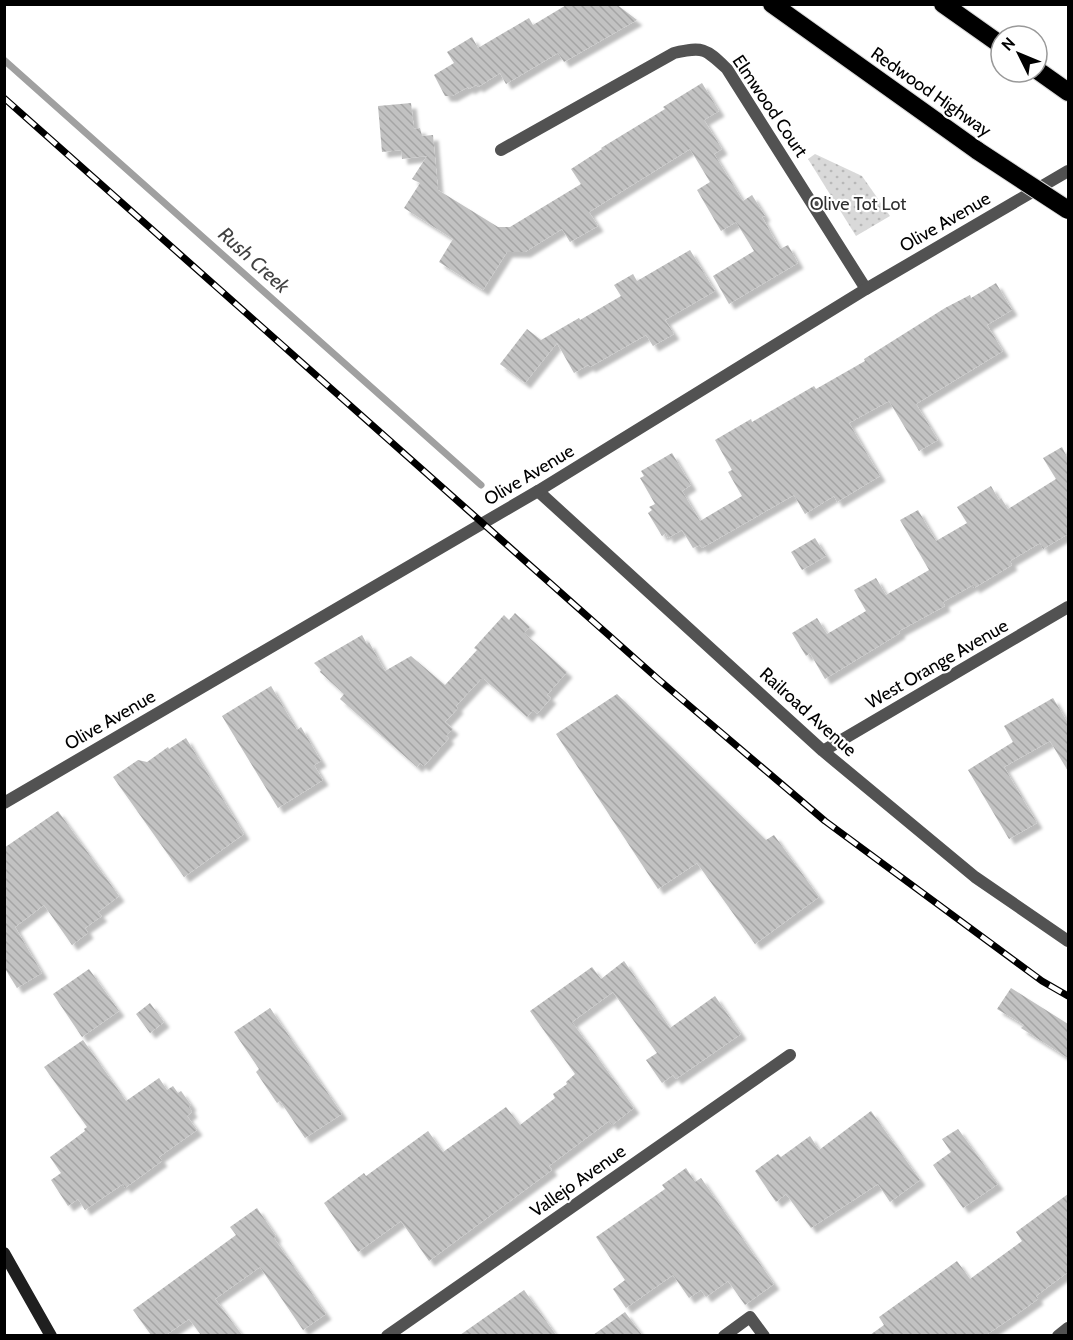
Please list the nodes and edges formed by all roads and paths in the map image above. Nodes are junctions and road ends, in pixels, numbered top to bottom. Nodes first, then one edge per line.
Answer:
1 (772, 4) edge
2 (943, 4) edge
3 (989, 37) edge
4 (1049, 79) edge
5 (1068, 92) edge
6 (501, 150) dead end
7 (1068, 171) edge
8 (1068, 210) edge
9 (866, 289) junction
10 (538, 491) junction
11 (1068, 607) edge
12 (823, 751) junction
13 (4, 803) edge
14 (1068, 941) edge
15 (790, 1055) dead end
16 (4, 1253) edge
17 (1068, 1328) edge
18 (395, 1333) edge
19 (51, 1335) edge
20 (724, 1335) edge
21 (764, 1335) edge
22 (1058, 1335) edge

1 - 8 highway, Redwood Highway, bridge
2 - 3 highway
4 - 5 highway
6 - 9 street, Elmwood Court
7 - 9 street, Olive Avenue
9 - 10 street, Olive Avenue
10 - 12 street, Railroad Avenue
10 - 13 street, Olive Avenue
11 - 12 street, West Orange Avenue
12 - 14 street, Railroad Avenue
15 - 18 street, Vallejo Avenue
16 - 19 main road
17 - 22 street
20 - 21 street

